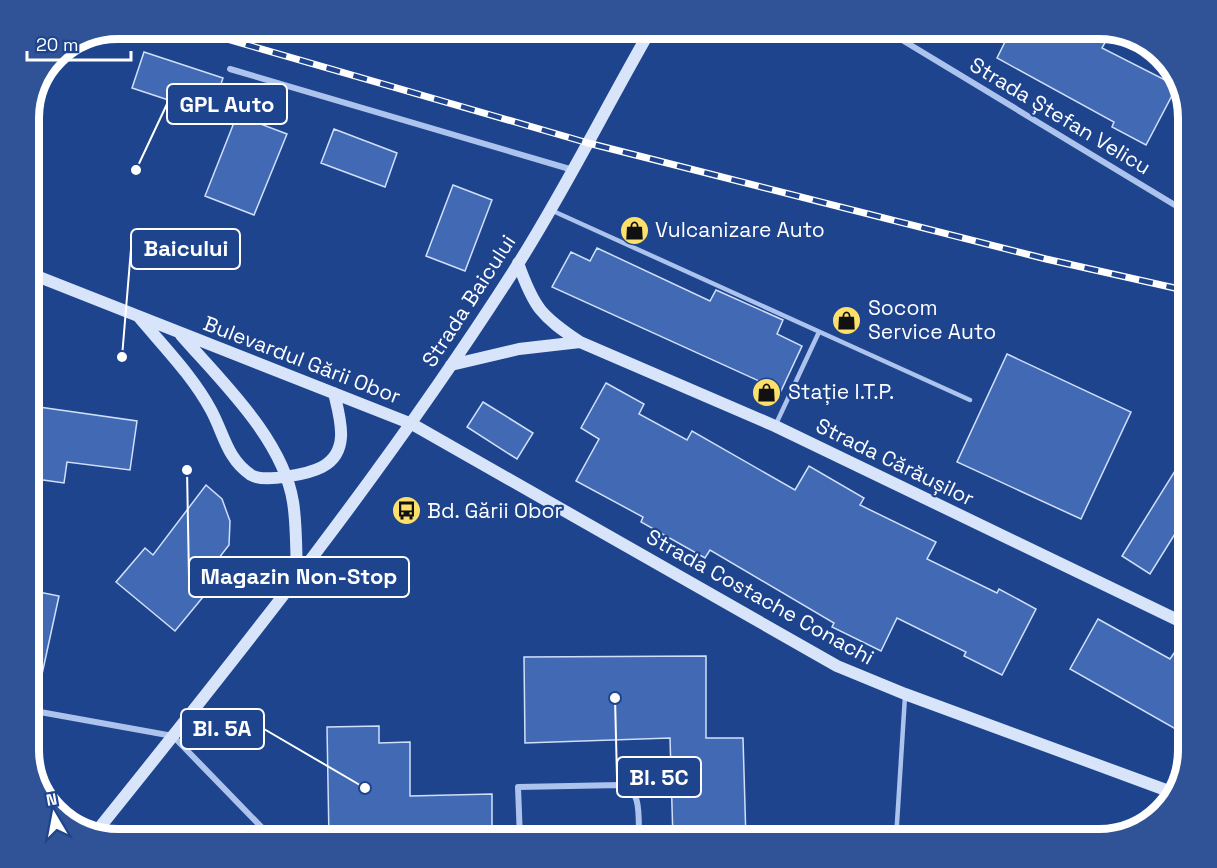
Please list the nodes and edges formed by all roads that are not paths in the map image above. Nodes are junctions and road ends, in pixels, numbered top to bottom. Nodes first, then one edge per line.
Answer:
1 (645, 39) edge
2 (902, 39) edge
3 (230, 69) dead end
4 (573, 170) junction
5 (1178, 207) edge
6 (550, 210) junction
7 (518, 263) junction
8 (39, 277) edge
9 (137, 314) junction
10 (178, 332) junction
11 (819, 332) junction
12 (580, 342) junction
13 (451, 365) junction
14 (334, 393) junction
15 (970, 400) dead end
16 (412, 424) junction
17 (775, 426) junction
18 (285, 476) junction
19 (297, 580) junction
20 (1178, 620) edge
21 (905, 694) junction
22 (39, 712) edge
23 (173, 736) junction
24 (1166, 790) edge
25 (100, 826) edge
26 (262, 829) edge
27 (520, 829) edge
28 (638, 829) edge
29 (897, 829) edge

1 - 4 main road, Strada Baicului
2 - 5 street, Strada Ștefan Velicu
3 - 4 street
4 - 6 main road, Strada Baicului
6 - 7 main road, Strada Baicului
6 - 11 lane
7 - 12 main road, Strada Cărăușilor
7 - 13 main road, Strada Baicului
8 - 9 main road, Bulevardul Gării Obor
9 - 10 main road, Bulevardul Gării Obor
9 - 18 main road
10 - 14 main road, Bulevardul Gării Obor
10 - 18 main road
11 - 15 lane
11 - 17 lane
12 - 13 main road, Strada Cărăușilor
12 - 17 main road, Strada Cărăușilor
13 - 16 main road, Strada Baicului
14 - 16 main road, Bulevardul Gării Obor
14 - 18 main road
16 - 19 main road, Strada Baicului
16 - 21 main road, Strada Costache Conachi
17 - 20 main road, Strada Cărăușilor
18 - 19 main road
19 - 23 main road, Strada Baicului
21 - 24 main road, Strada Costache Conachi
21 - 29 lane
22 - 23 street
23 - 25 main road, Strada Baicului
23 - 26 street
27 - 28 street

